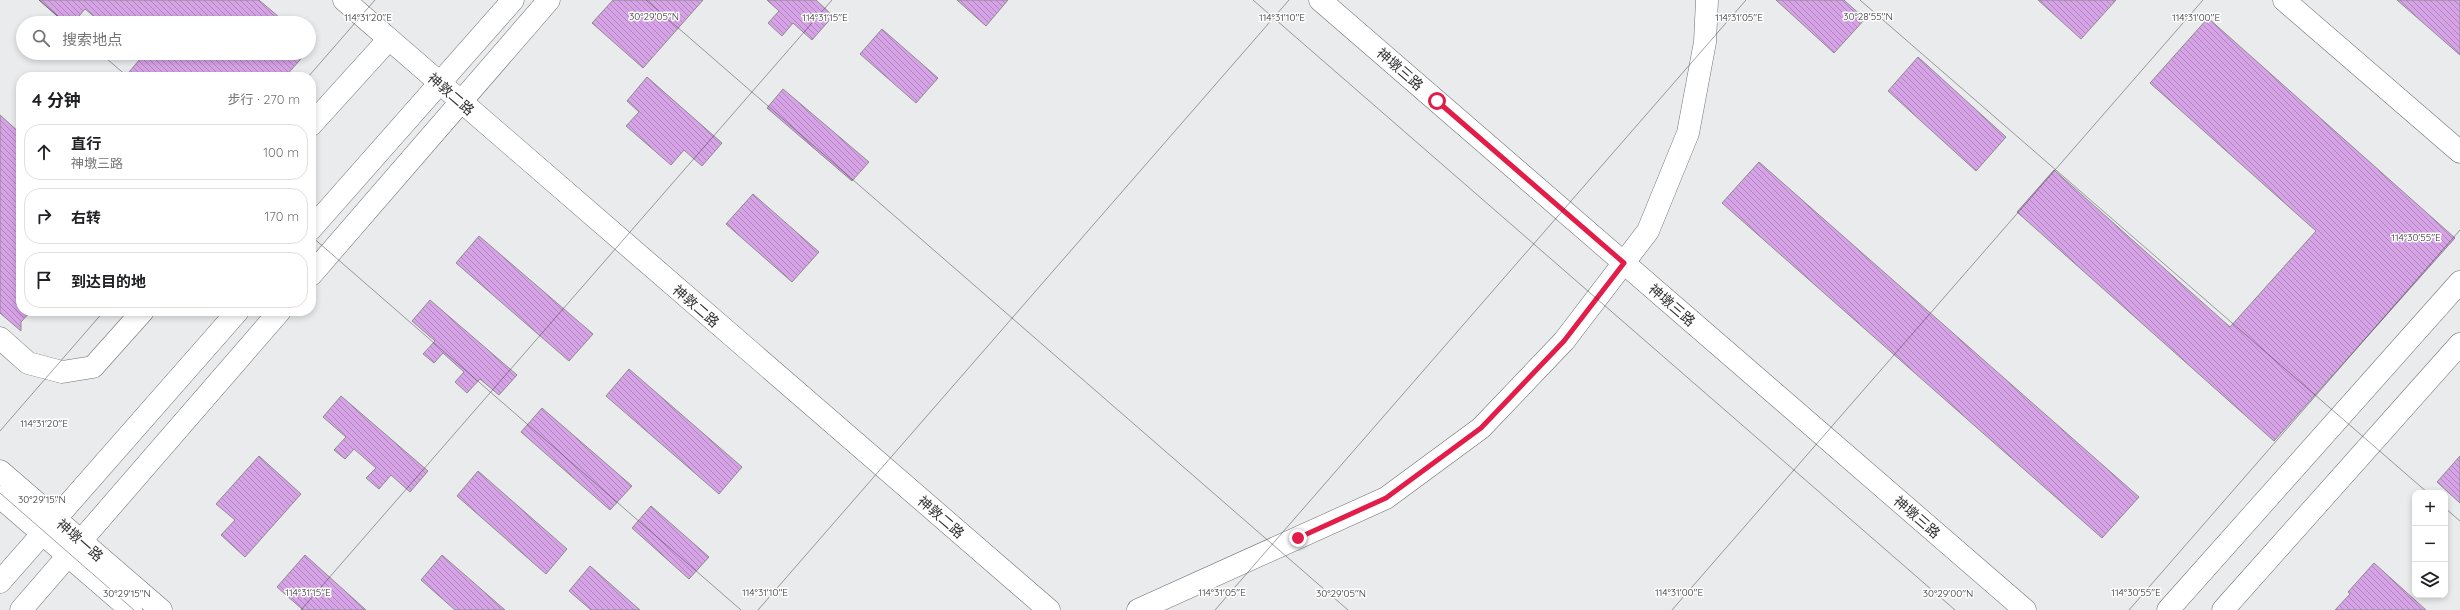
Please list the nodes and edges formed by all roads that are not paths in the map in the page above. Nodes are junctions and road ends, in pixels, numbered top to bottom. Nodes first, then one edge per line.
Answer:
1 (344, 0) edge
2 (513, 0) edge
3 (549, 0) edge
4 (1320, 0) edge
5 (1707, 0) edge
6 (2284, 0) edge
7 (389, 39) junction
8 (439, 84) junction
9 (460, 102) junction
10 (316, 119) edge
11 (2460, 152) edge
12 (316, 223) edge
13 (1624, 263) junction
14 (316, 268) edge
15 (2460, 282) edge
16 (139, 316) edge
17 (234, 316) edge
18 (276, 316) edge
19 (0, 338) edge
20 (2460, 344) edge
21 (0, 471) edge
22 (0, 497) edge
23 (49, 526) junction
24 (75, 549) junction
25 (0, 582) edge
26 (21, 610) edge
27 (131, 610) edge
28 (160, 610) edge
29 (1049, 610) edge
30 (1138, 610) edge
31 (2025, 610) edge
32 (2168, 610) edge
33 (2223, 610) edge

1 - 7 street, 神敦二路
2 - 8 street
3 - 9 street
4 - 13 street, 神墩三路
5 - 13 street
6 - 11 street
7 - 8 street, 神敦二路
7 - 10 street
8 - 9 street, 神敦二路
8 - 12 street
9 - 14 street
9 - 29 street, 神敦二路
13 - 30 street
13 - 31 street, 神墩三路
15 - 32 street
16 - 19 street
17 - 23 street
18 - 24 street
20 - 33 street
21 - 23 street, 神墩一路
22 - 23 street, 神墩一路
23 - 24 street, 神墩一路
23 - 25 street
24 - 26 street
24 - 27 street, 神墩一路
24 - 28 street, 神墩一路

